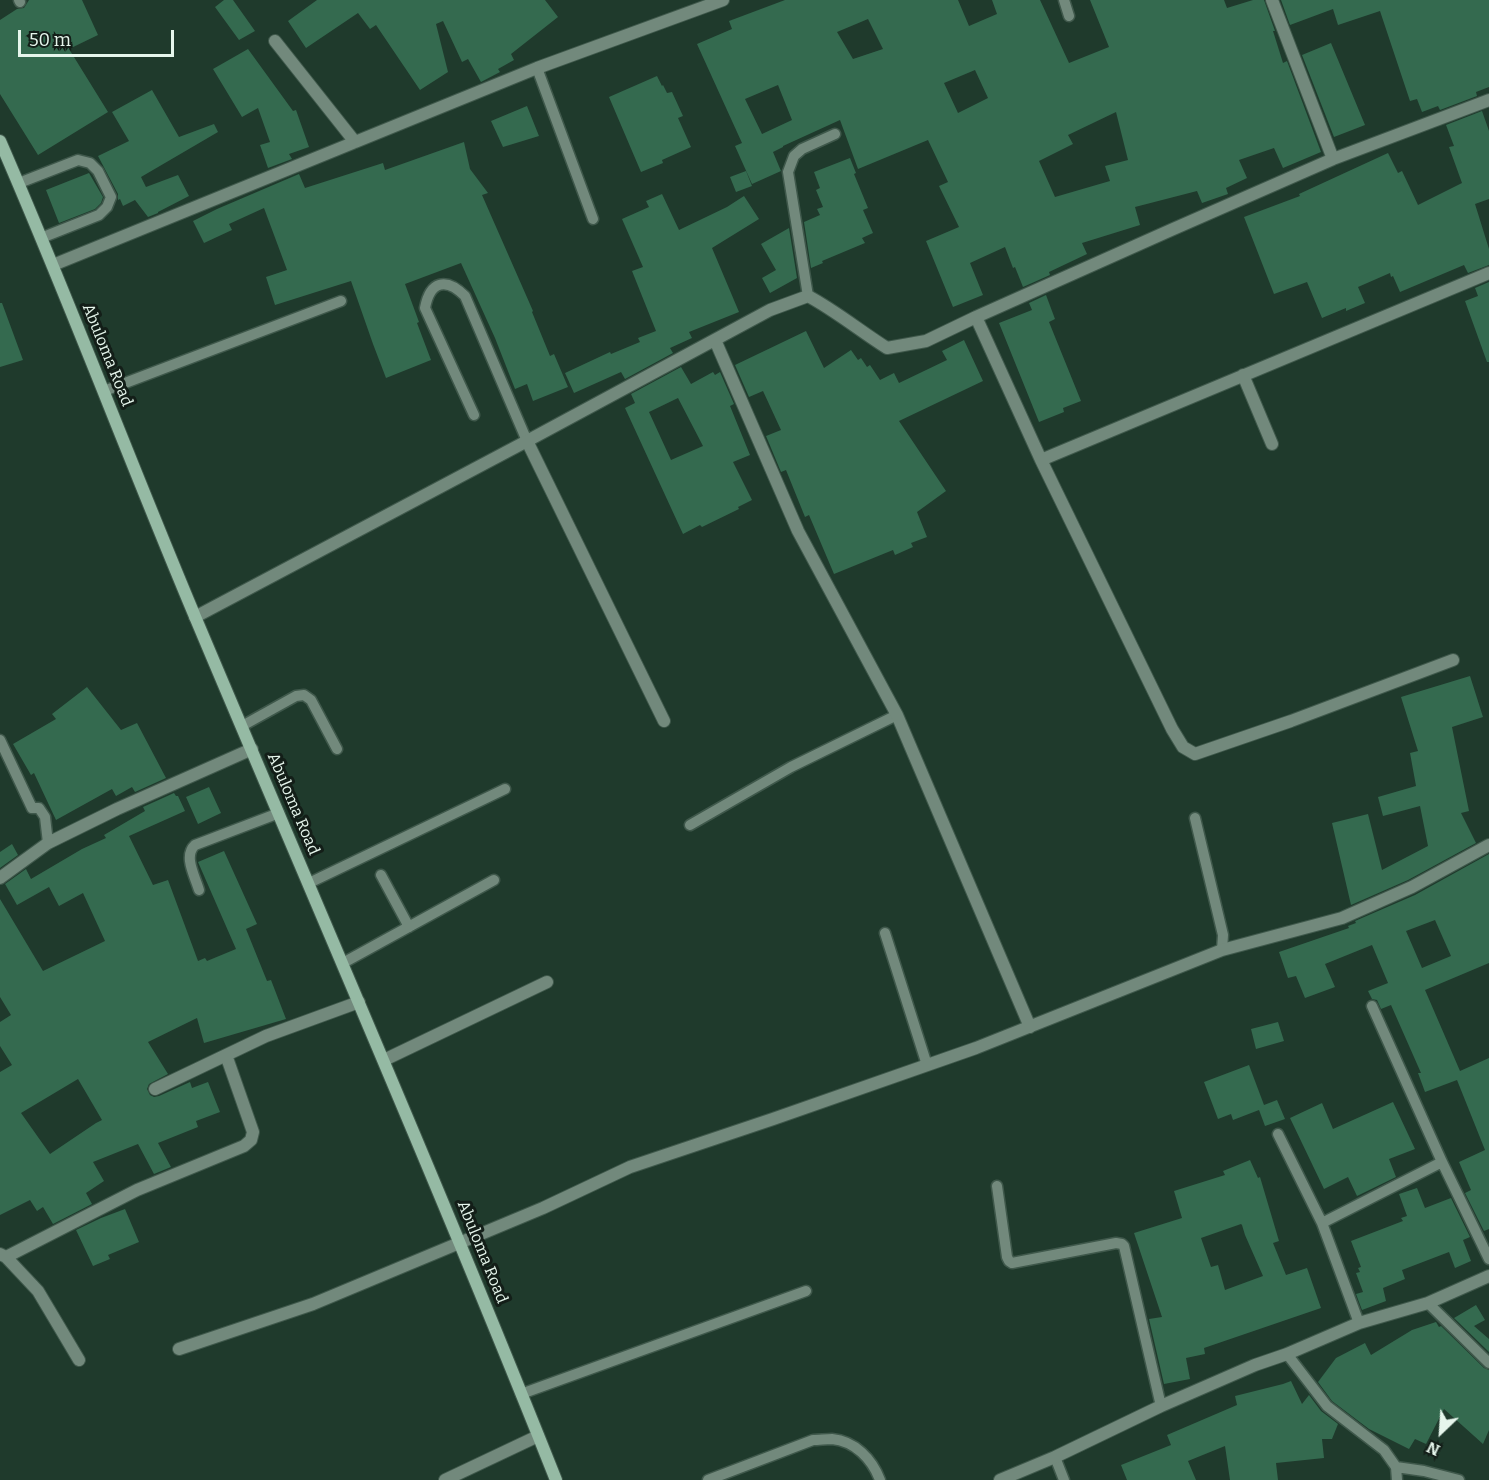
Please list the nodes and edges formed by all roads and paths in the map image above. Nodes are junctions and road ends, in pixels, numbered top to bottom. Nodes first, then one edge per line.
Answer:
1 (723, 0) edge
2 (1064, 0) edge
3 (1272, 0) edge
4 (700, 4) edge
5 (1069, 16) dead end
6 (275, 41) dead end
7 (537, 68) junction
8 (1489, 100) edge
9 (835, 134) dead end
10 (0, 141) edge
11 (355, 142) junction
12 (1333, 159) junction
13 (19, 183) junction
14 (593, 219) dead end
15 (41, 238) junction
16 (53, 265) junction
17 (1489, 273) edge
18 (808, 296) junction
19 (341, 301) dead end
20 (976, 317) junction
21 (715, 340) junction
22 (1243, 375) junction
23 (104, 391) junction
24 (474, 415) dead end
25 (527, 441) junction
26 (1272, 444) dead end
27 (1041, 460) junction
28 (195, 617) junction
29 (1453, 660) dead end
30 (897, 715) junction
31 (664, 721) dead end
32 (242, 726) junction
33 (0, 740) edge
34 (252, 749) junction
35 (337, 749) dead end
36 (505, 789) dead end
37 (279, 813) junction
38 (1195, 818) dead end
39 (690, 825) dead end
40 (48, 843) junction
41 (1489, 845) edge
42 (381, 875) dead end
43 (0, 878) edge
44 (494, 880) dead end
45 (309, 883) junction
46 (199, 890) dead end
47 (409, 927) junction
48 (885, 933) dead end
49 (1222, 950) junction
50 (343, 963) junction
51 (547, 982) dead end
52 (359, 1002) junction
53 (1372, 1006) dead end
54 (1030, 1027) junction
55 (226, 1055) junction
56 (384, 1060) junction
57 (927, 1065) junction
58 (155, 1089) dead end
59 (1278, 1134) dead end
60 (1442, 1162) junction
61 (997, 1186) dead end
62 (1322, 1223) junction
63 (460, 1243) junction
64 (3, 1255) edge
65 (1489, 1259) edge
66 (1489, 1276) edge
67 (806, 1291) dead end
68 (1428, 1302) junction
69 (1359, 1323) junction
70 (179, 1349) dead end
71 (1287, 1354) junction
72 (79, 1359) dead end
73 (1489, 1363) edge
74 (521, 1394) junction
75 (1161, 1406) junction
76 (538, 1436) junction
77 (1055, 1457) junction
78 (1396, 1467) junction
79 (445, 1480) edge
80 (556, 1480) edge
81 (708, 1480) edge
82 (880, 1480) edge
83 (1000, 1480) edge
84 (1064, 1480) edge
85 (1397, 1480) edge
86 (1459, 1480) edge

1 - 4 street
2 - 5 lane
3 - 12 street
4 - 7 street
6 - 11 street
7 - 11 street
7 - 14 lane
8 - 12 street
9 - 18 lane
10 - 13 street, Abuloma Road
11 - 16 street
12 - 20 street
13 - 15 street, Abuloma Road
13 - 15 lane
15 - 16 street, Abuloma Road
16 - 23 street, Abuloma Road
17 - 22 street
18 - 20 street
18 - 21 street
19 - 23 lane
20 - 27 street
21 - 25 street
21 - 30 street
22 - 26 street
22 - 27 street
23 - 28 street, Abuloma Road
24 - 25 lane
25 - 28 street
25 - 31 street
27 - 29 street
28 - 32 street, Abuloma Road
30 - 39 lane
30 - 54 street
32 - 34 street, Abuloma Road
32 - 35 lane
33 - 40 lane
34 - 37 street, Abuloma Road
34 - 40 street
36 - 45 lane
37 - 45 street, Abuloma Road
37 - 46 lane
38 - 49 lane
40 - 43 street
41 - 49 street
42 - 47 lane
44 - 47 lane
45 - 50 street, Abuloma Road
47 - 50 lane
48 - 57 lane
49 - 54 street
50 - 52 street, Abuloma Road
51 - 56 street
52 - 55 street
52 - 56 street, Abuloma Road
53 - 60 lane
54 - 57 street
55 - 58 street
55 - 64 street
56 - 63 street, Abuloma Road
57 - 63 street
59 - 62 lane
60 - 62 lane
60 - 65 lane
61 - 75 lane
62 - 69 lane
63 - 70 street
63 - 74 street, Abuloma Road
64 - 72 street
66 - 68 street
67 - 74 lane
68 - 69 street
68 - 73 lane
69 - 71 street
71 - 75 street
71 - 78 lane
74 - 76 street, Abuloma Road
75 - 77 street
76 - 79 street
76 - 80 street, Abuloma Road
77 - 83 street
77 - 84 lane
78 - 85 lane
78 - 86 lane
81 - 82 lane

